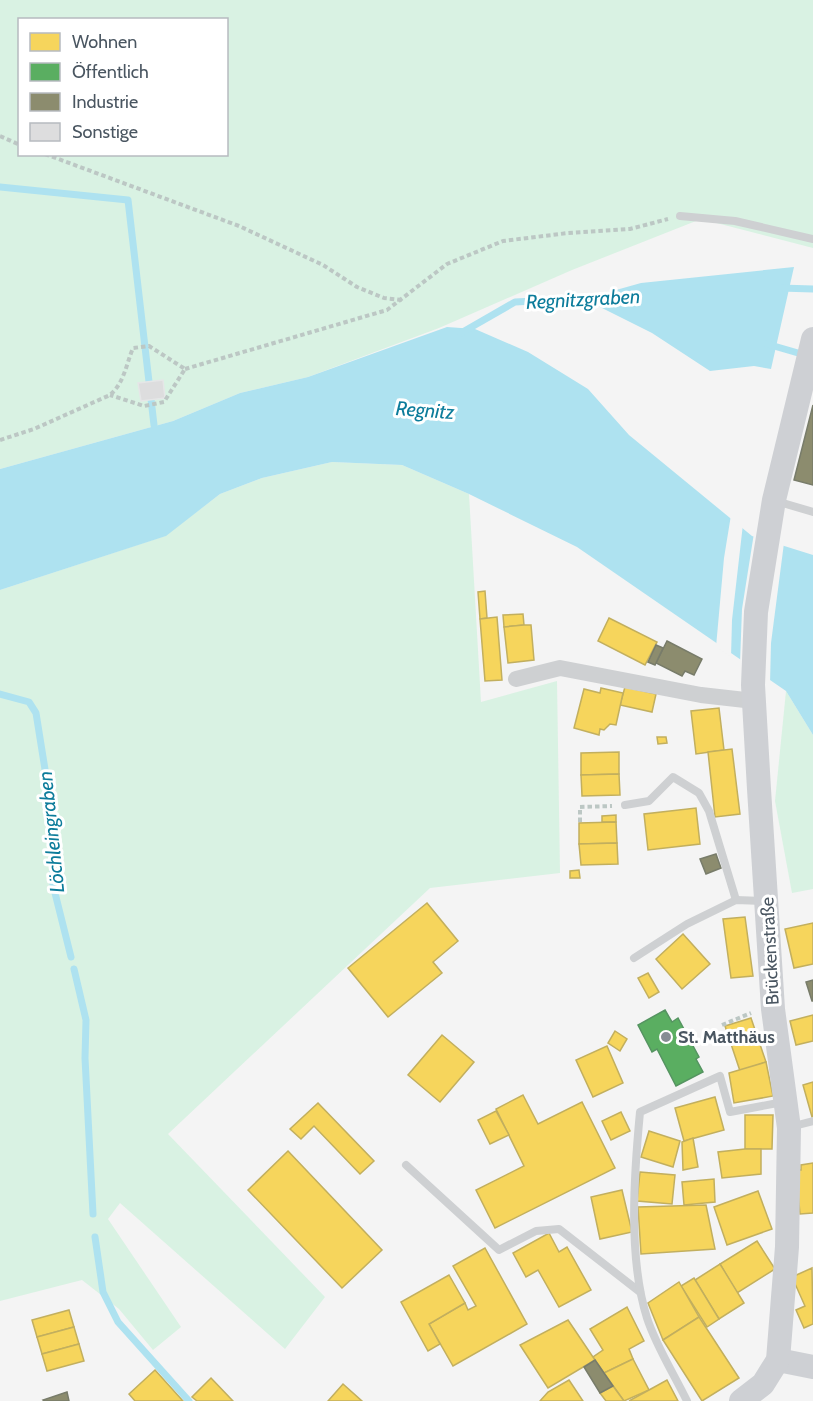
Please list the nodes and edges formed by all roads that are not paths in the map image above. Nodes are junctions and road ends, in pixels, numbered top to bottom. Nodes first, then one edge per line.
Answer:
1 (680, 216) road end
2 (813, 239) edge
3 (813, 339) edge
4 (774, 500) junction
5 (813, 512) edge
6 (516, 679) dead end
7 (754, 693) junction
8 (625, 805) road end
9 (736, 900) junction
10 (767, 901) junction
11 (634, 958) dead end
12 (787, 1102) junction
13 (813, 1120) edge
14 (789, 1128) junction
15 (406, 1165) dead end
16 (640, 1292) junction
17 (778, 1360) junction
18 (813, 1367) edge
19 (745, 1399) edge
20 (687, 1401) edge

1 - 2 lane
3 - 4 main road
4 - 5 lane
4 - 7 main road, Brückenstraße
6 - 7 street
7 - 10 main road, Brückenstraße
8 - 9 lane
9 - 10 lane
9 - 11 lane
10 - 12 main road, Brückenstraße
12 - 14 main road, Brückenstraße
12 - 16 lane
13 - 14 lane
14 - 17 main road, Brückenstraße
15 - 16 lane
16 - 20 lane
17 - 18 main road
17 - 19 main road

